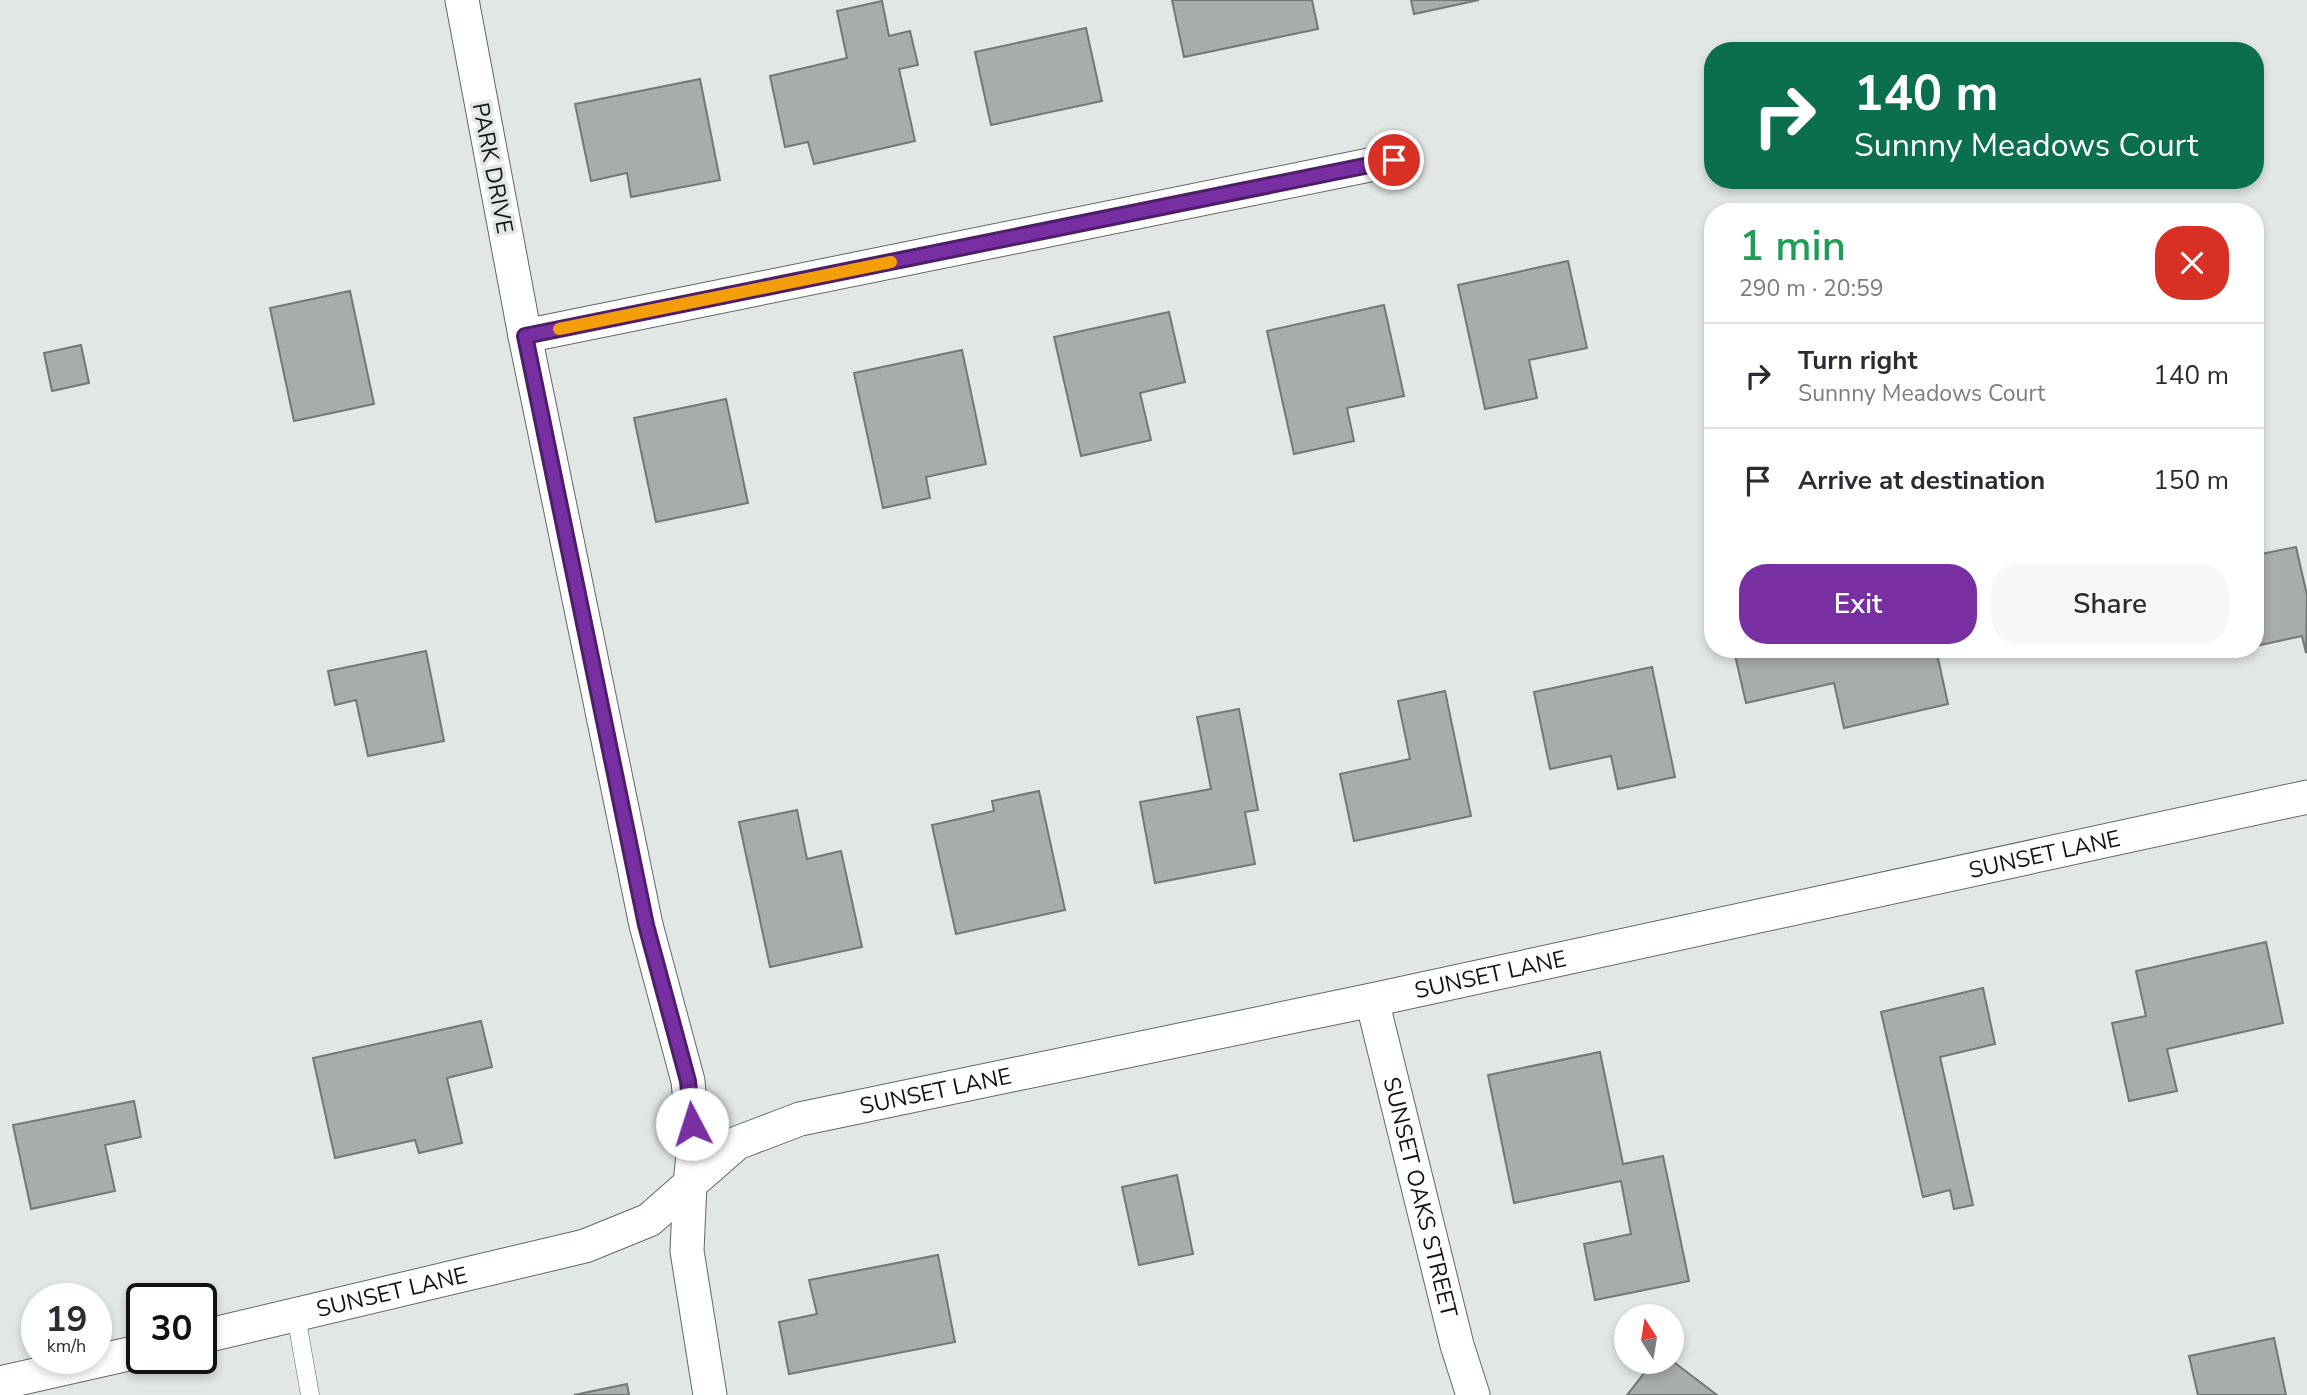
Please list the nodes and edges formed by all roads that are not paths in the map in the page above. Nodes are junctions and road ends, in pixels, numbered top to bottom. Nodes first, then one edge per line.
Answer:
1 (462, 0) edge
2 (1394, 160) dead end
3 (525, 336) junction
4 (2307, 797) edge
5 (1372, 1000) junction
6 (690, 1184) junction
7 (296, 1315) junction
8 (217, 1333) edge
9 (126, 1355) edge
10 (0, 1383) edge
11 (310, 1395) edge
12 (710, 1395) edge
13 (1473, 1395) edge

1 - 3 street, PARK DRIVE
2 - 3 street
3 - 6 street, PARK DRIVE
4 - 5 street, SUNSET LANE
5 - 6 street, SUNSET LANE
5 - 13 street, SUNSET OAKS STREET
6 - 7 street, SUNSET LANE
6 - 12 street
7 - 8 street, SUNSET LANE
7 - 11 lane
9 - 10 street

